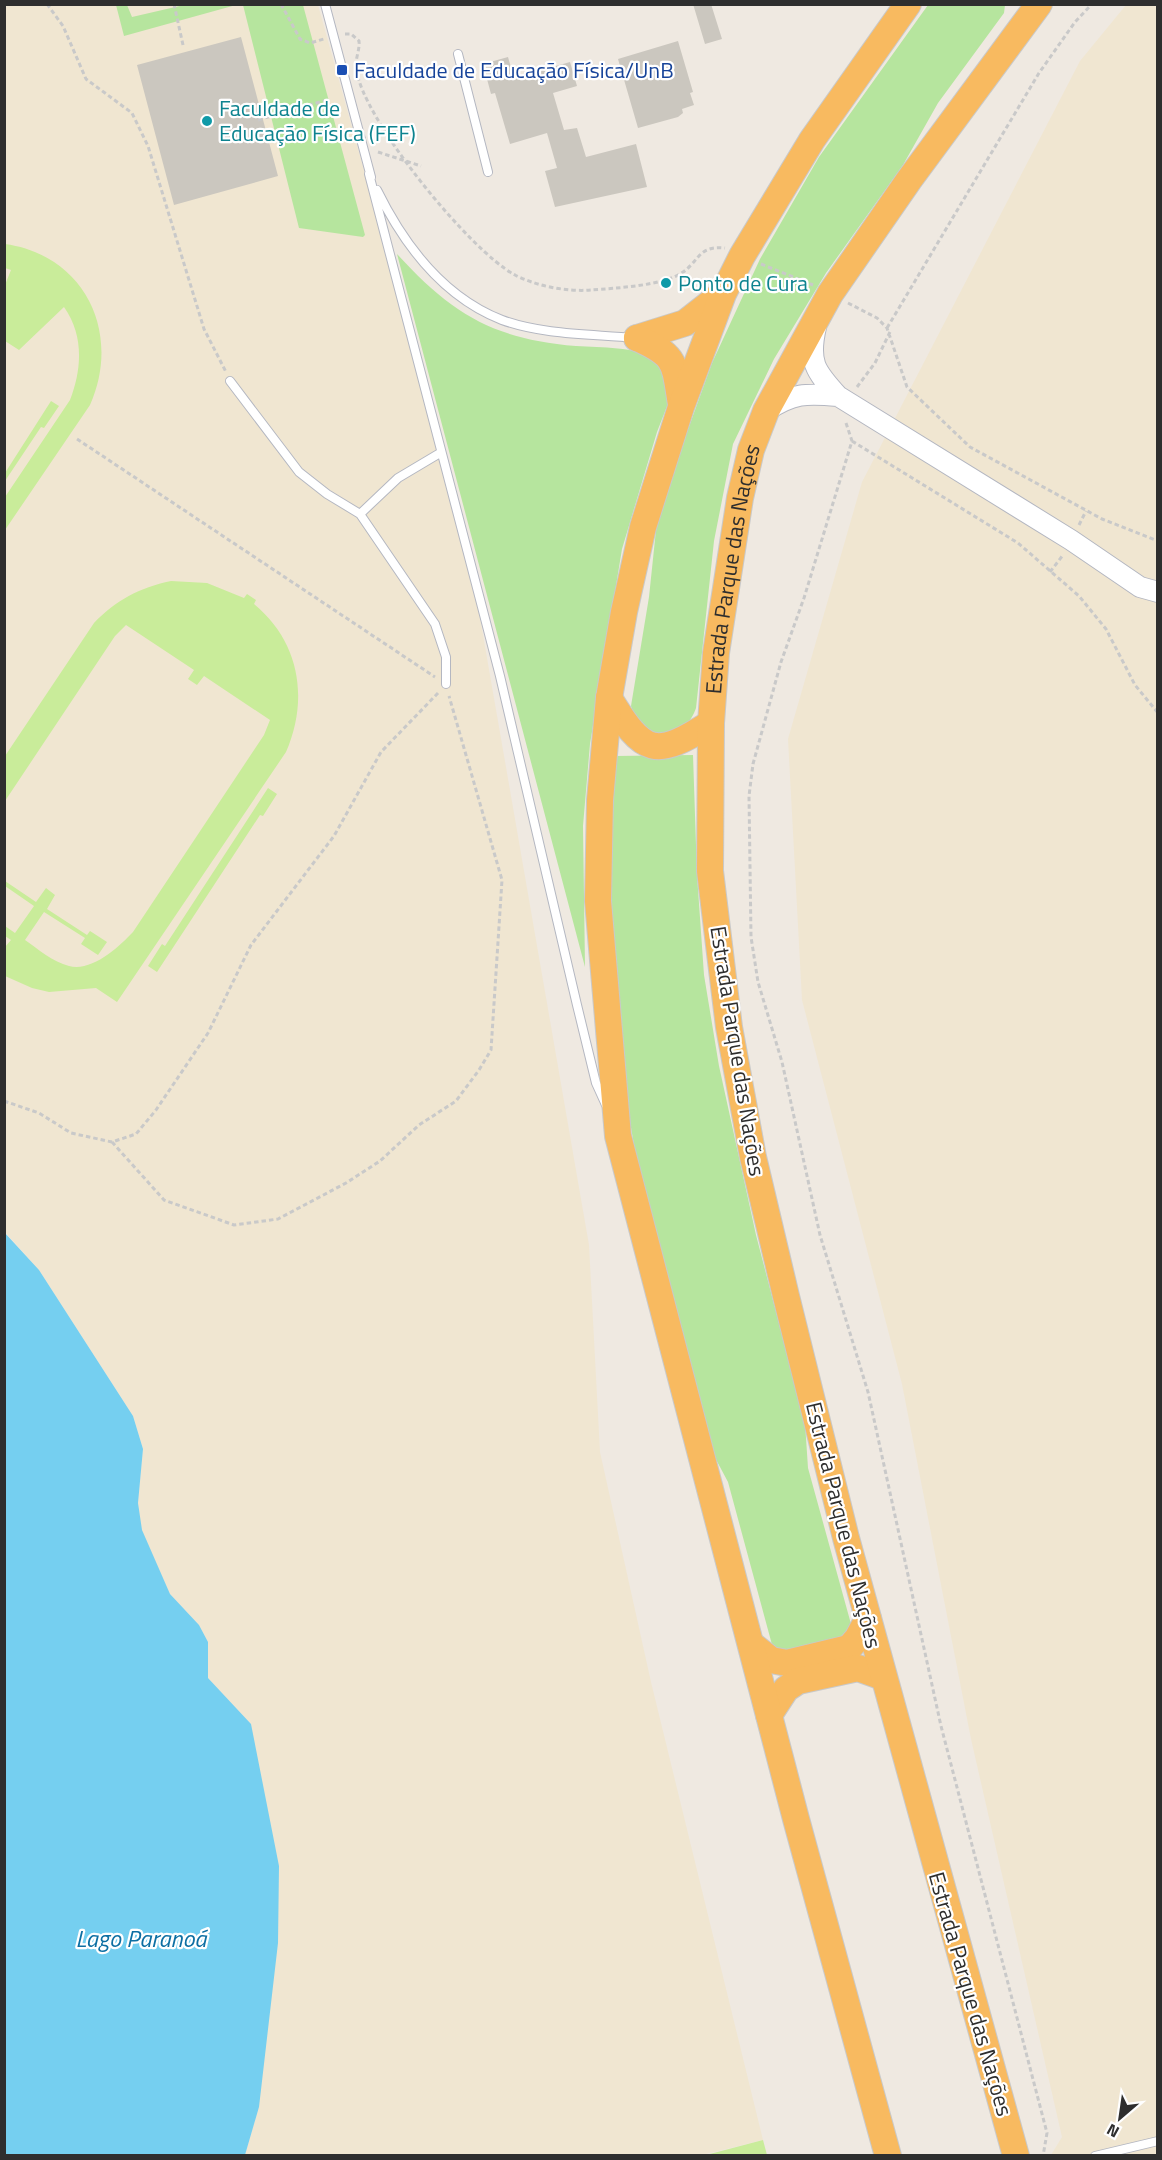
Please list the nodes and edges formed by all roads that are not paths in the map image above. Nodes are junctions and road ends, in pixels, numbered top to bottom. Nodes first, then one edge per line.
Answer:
1 (325, 4) edge
2 (908, 4) edge
3 (1018, 4) edge
4 (1039, 4) edge
5 (458, 54) dead end
6 (488, 172) dead end
7 (369, 174) junction
8 (909, 180) junction
9 (723, 294) junction
10 (827, 298) junction
11 (637, 338) junction
12 (230, 381) road end
13 (842, 399) junction
14 (681, 407) junction
15 (766, 411) junction
16 (440, 453) junction
17 (360, 514) junction
18 (1149, 589) edge
19 (1158, 608) edge
20 (446, 684) road end
21 (609, 698) junction
22 (711, 723) junction
23 (618, 1136) junction
24 (868, 1619) junction
25 (752, 1645) junction
26 (883, 1677) junction
27 (769, 1715) junction
28 (1158, 2141) edge
29 (888, 2156) edge
30 (1016, 2156) edge
31 (1095, 2156) edge

1 - 7 lane
2 - 9 highway
3 - 8 highway
4 - 8 highway, Estrada Parque das Nações
5 - 6 lane
7 - 11 lane
7 - 16 lane
8 - 10 highway, Estrada Parque das Nações
9 - 11 highway
9 - 14 highway
10 - 13 street
10 - 15 highway, Estrada Parque das Nações
11 - 14 highway
12 - 17 lane
13 - 15 street
13 - 18 street
14 - 21 highway
15 - 22 highway, Estrada Parque das Nações
16 - 17 lane
16 - 23 lane
17 - 20 lane
18 - 19 street
21 - 22 highway
21 - 23 highway
22 - 24 highway, Estrada Parque das Nações
23 - 25 highway
24 - 25 highway
24 - 26 highway, Estrada Parque das Nações
25 - 27 highway
26 - 27 highway
26 - 30 highway, Estrada Parque das Nações
27 - 29 highway
28 - 31 lane

